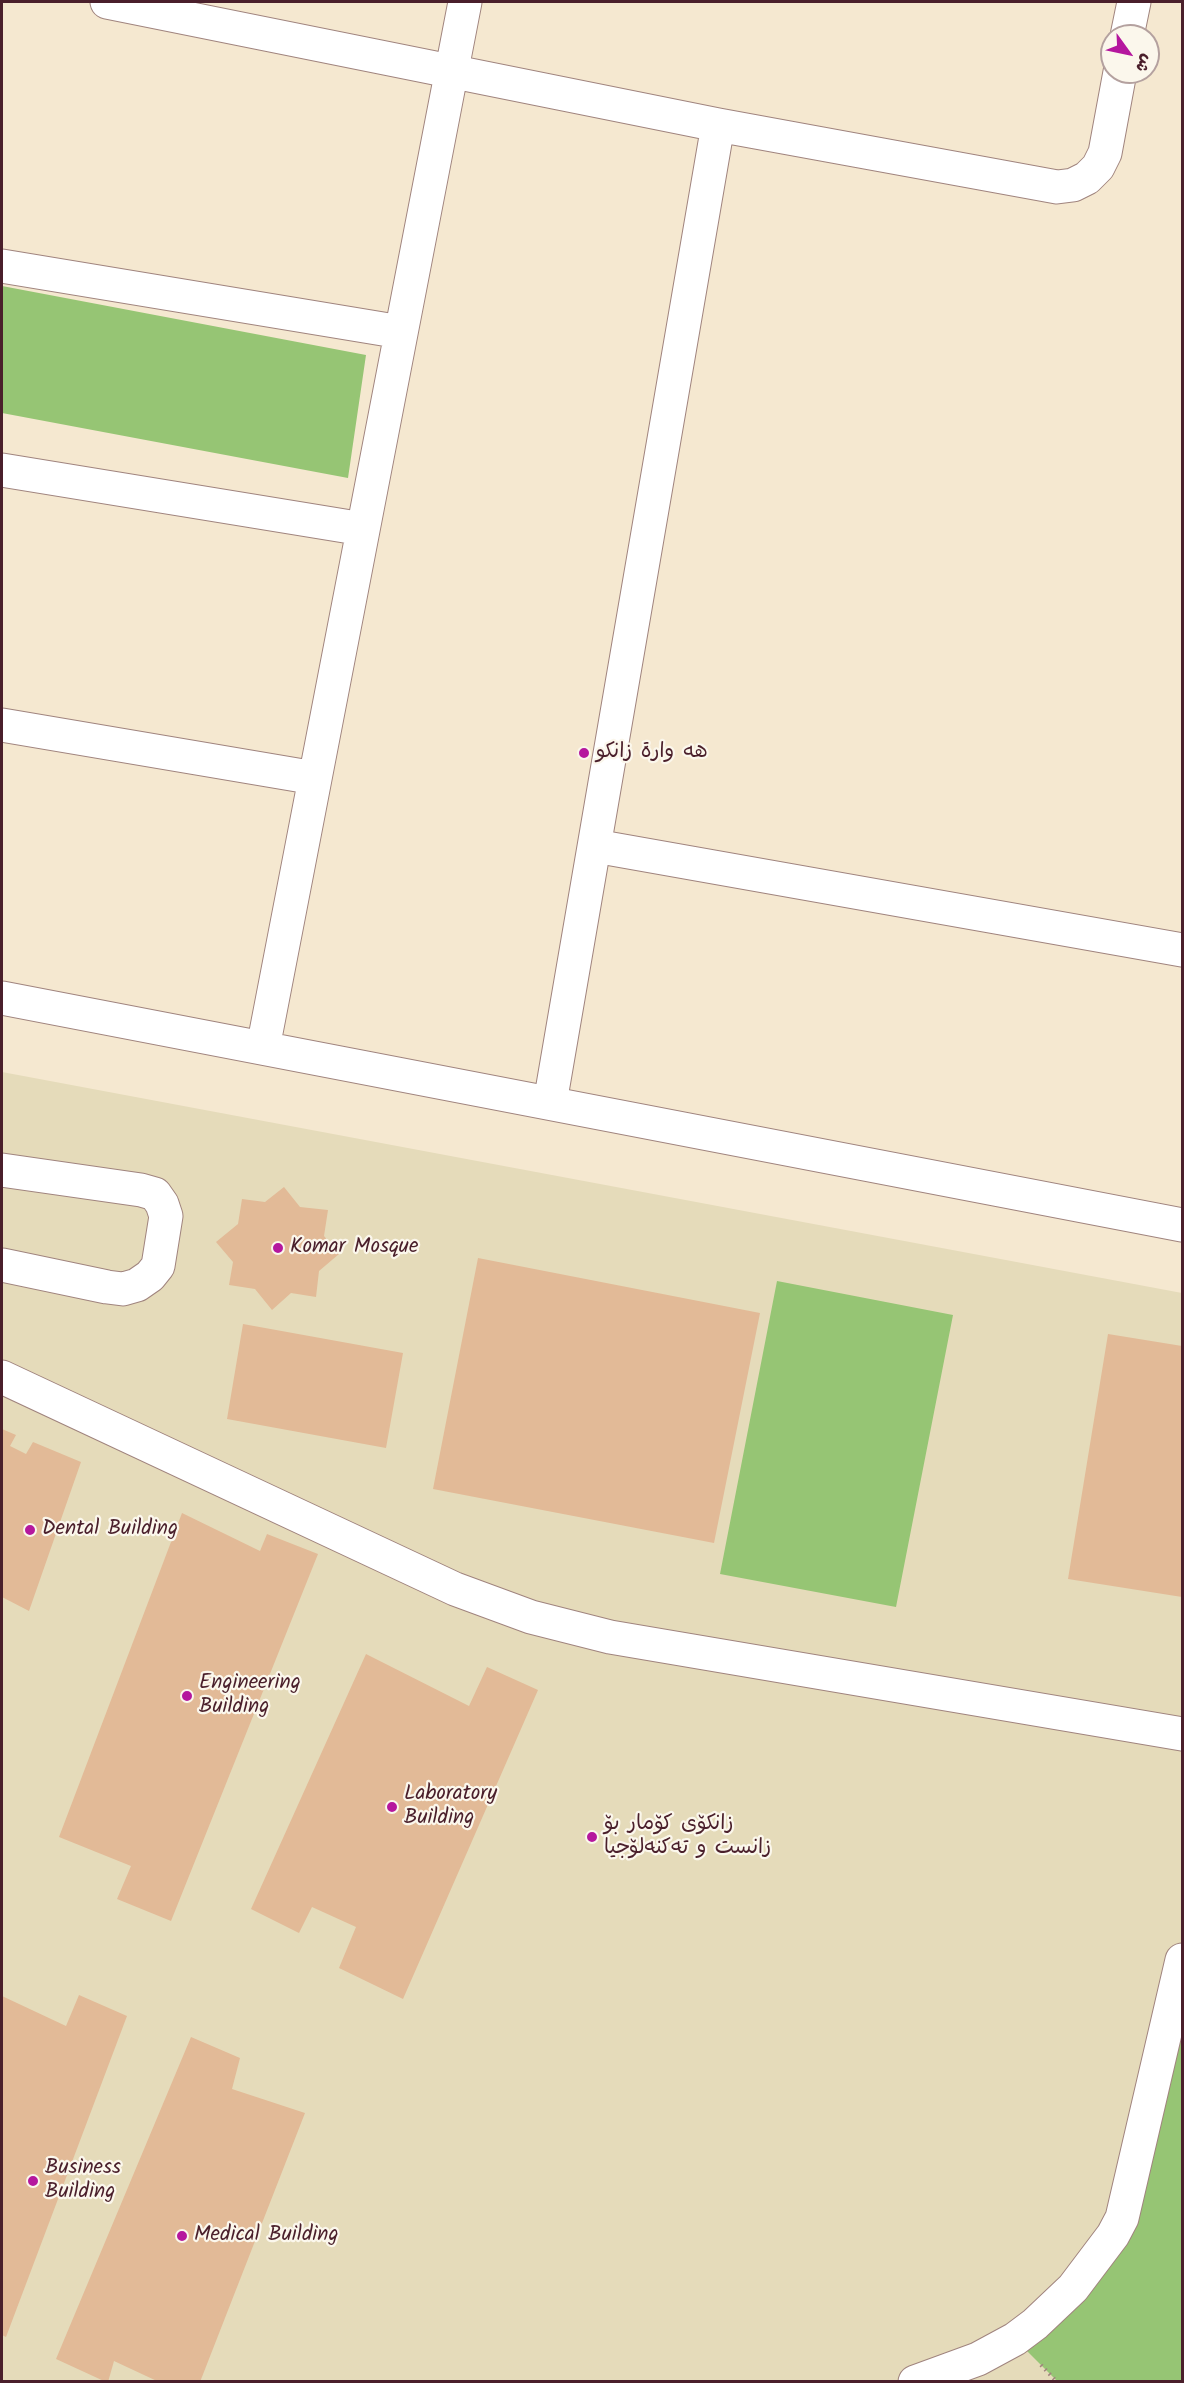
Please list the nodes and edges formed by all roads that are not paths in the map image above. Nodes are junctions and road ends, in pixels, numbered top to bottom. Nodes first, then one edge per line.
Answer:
1 (107, 2) edge
2 (465, 2) edge
3 (1134, 2) edge
4 (1129, 24) edge
5 (452, 71) junction
6 (1118, 84) edge
7 (718, 125) junction
8 (2, 266) edge
9 (401, 332) junction
10 (2, 470) edge
11 (363, 529) junction
12 (2, 725) edge
13 (315, 778) junction
14 (595, 846) junction
15 (1182, 950) edge
16 (2, 998) edge
17 (263, 1048) junction
18 (550, 1103) junction
19 (2, 1170) edge
20 (1182, 1225) edge
21 (3, 1271) edge
22 (2, 1377) edge
23 (1182, 1734) edge
24 (1181, 1977) edge
25 (915, 2382) edge

1 - 5 street
2 - 5 street
3 - 4 street
5 - 7 street
5 - 9 street
6 - 7 street
7 - 14 street
8 - 9 street
9 - 11 street
10 - 11 street
11 - 13 street
12 - 13 street
13 - 17 street
14 - 15 street
14 - 18 street
16 - 17 street
17 - 18 street
18 - 20 street
19 - 21 street
22 - 23 street
24 - 25 street

